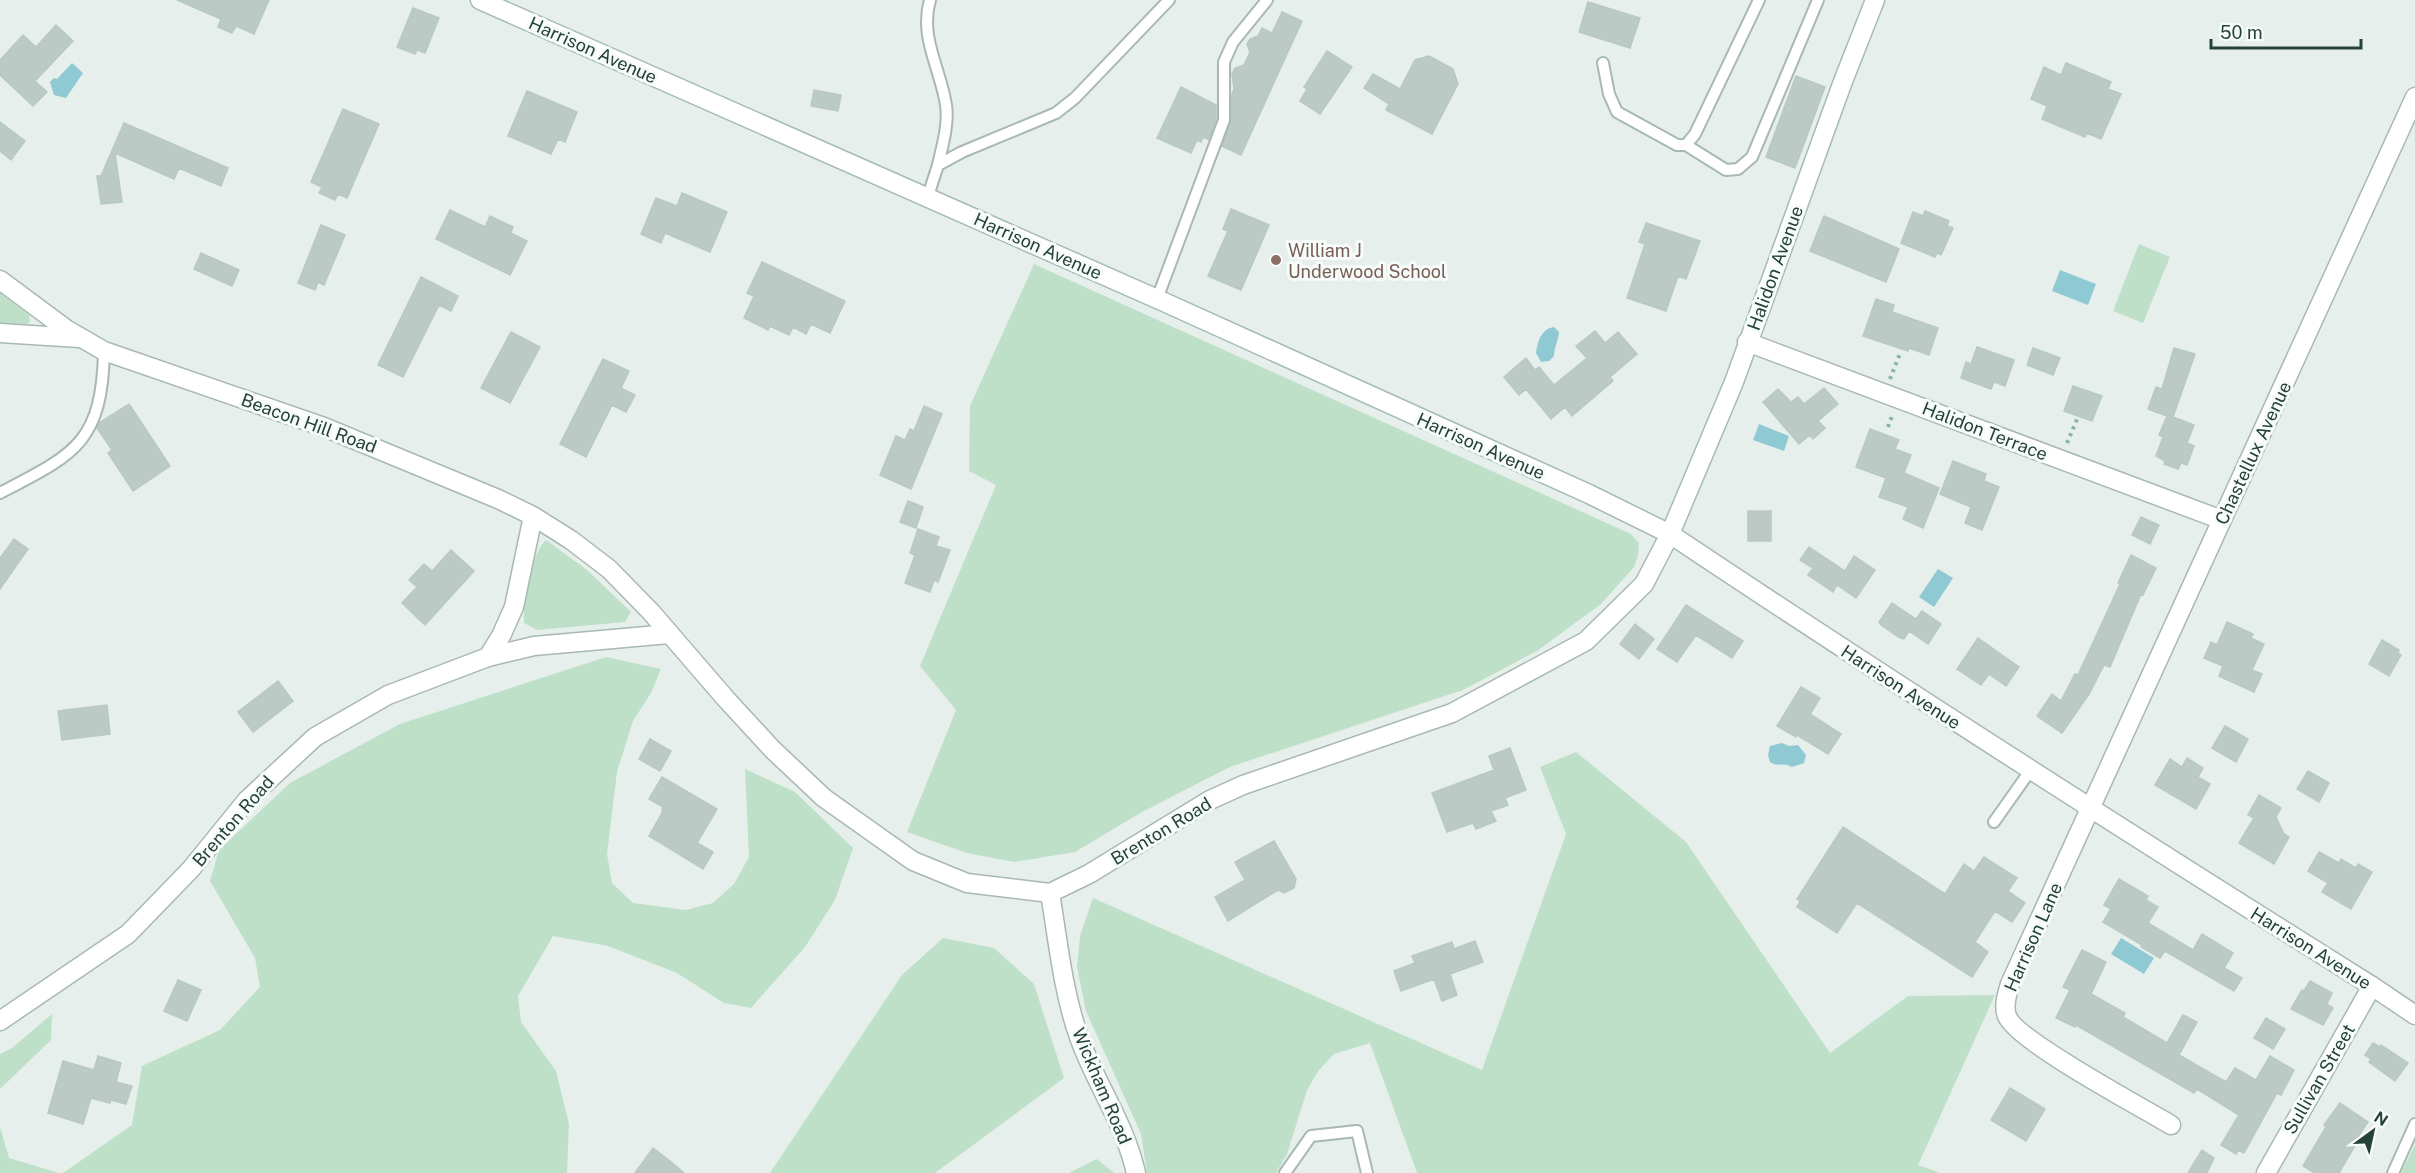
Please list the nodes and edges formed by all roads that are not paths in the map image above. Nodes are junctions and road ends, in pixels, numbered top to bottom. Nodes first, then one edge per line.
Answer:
1 (480, 0) edge
2 (930, 0) edge
3 (1169, 0) edge
4 (1267, 0) edge
5 (1759, 0) edge
6 (1818, 0) edge
7 (1875, 0) edge
8 (1603, 63) dead end
9 (2415, 97) edge
10 (1686, 145) junction
11 (938, 165) junction
12 (928, 196) junction
13 (0, 280) edge
14 (1157, 299) junction
15 (0, 333) edge
16 (81, 338) junction
17 (1747, 342) junction
18 (104, 351) junction
19 (0, 493) edge
20 (533, 516) junction
21 (2222, 520) junction
22 (1670, 534) junction
23 (669, 634) junction
24 (488, 657) junction
25 (2030, 771) junction
26 (2091, 810) junction
27 (1994, 822) dead end
28 (1050, 893) junction
29 (2373, 986) junction
30 (2415, 1015) edge
31 (0, 1021) edge
32 (2415, 1124) edge
33 (2171, 1125) dead end
34 (1136, 1173) edge
35 (1285, 1173) edge
36 (1367, 1173) edge
37 (2266, 1173) edge
38 (2393, 1173) edge

1 - 12 street, Harrison Avenue
2 - 11 lane
3 - 11 lane
4 - 14 lane
5 - 10 lane
6 - 10 lane
7 - 17 street, Halidon Avenue
8 - 10 lane
9 - 21 street, Chastellux Avenue
11 - 12 lane
12 - 14 street, Harrison Avenue
13 - 16 street, Beacon Hill Road
14 - 22 street, Harrison Avenue
15 - 16 street, Beacon Hill Road
16 - 18 street, Beacon Hill Road
17 - 21 street, Halidon Terrace
17 - 22 street, Halidon Avenue
18 - 19 lane
18 - 20 street, Beacon Hill Road
20 - 23 street
20 - 24 street
21 - 26 street, Chastellux Avenue
22 - 25 street, Harrison Avenue
22 - 28 street, Brenton Road
23 - 24 street, Brenton Road
23 - 28 street
24 - 31 street, Brenton Road
25 - 26 street, Harrison Avenue
25 - 27 lane
26 - 29 street, Harrison Avenue
26 - 33 street, Harrison Lane
28 - 34 street, Wickham Road
29 - 30 street, Harrison Avenue
29 - 37 street, Sullivan Street
32 - 38 lane
35 - 36 lane

